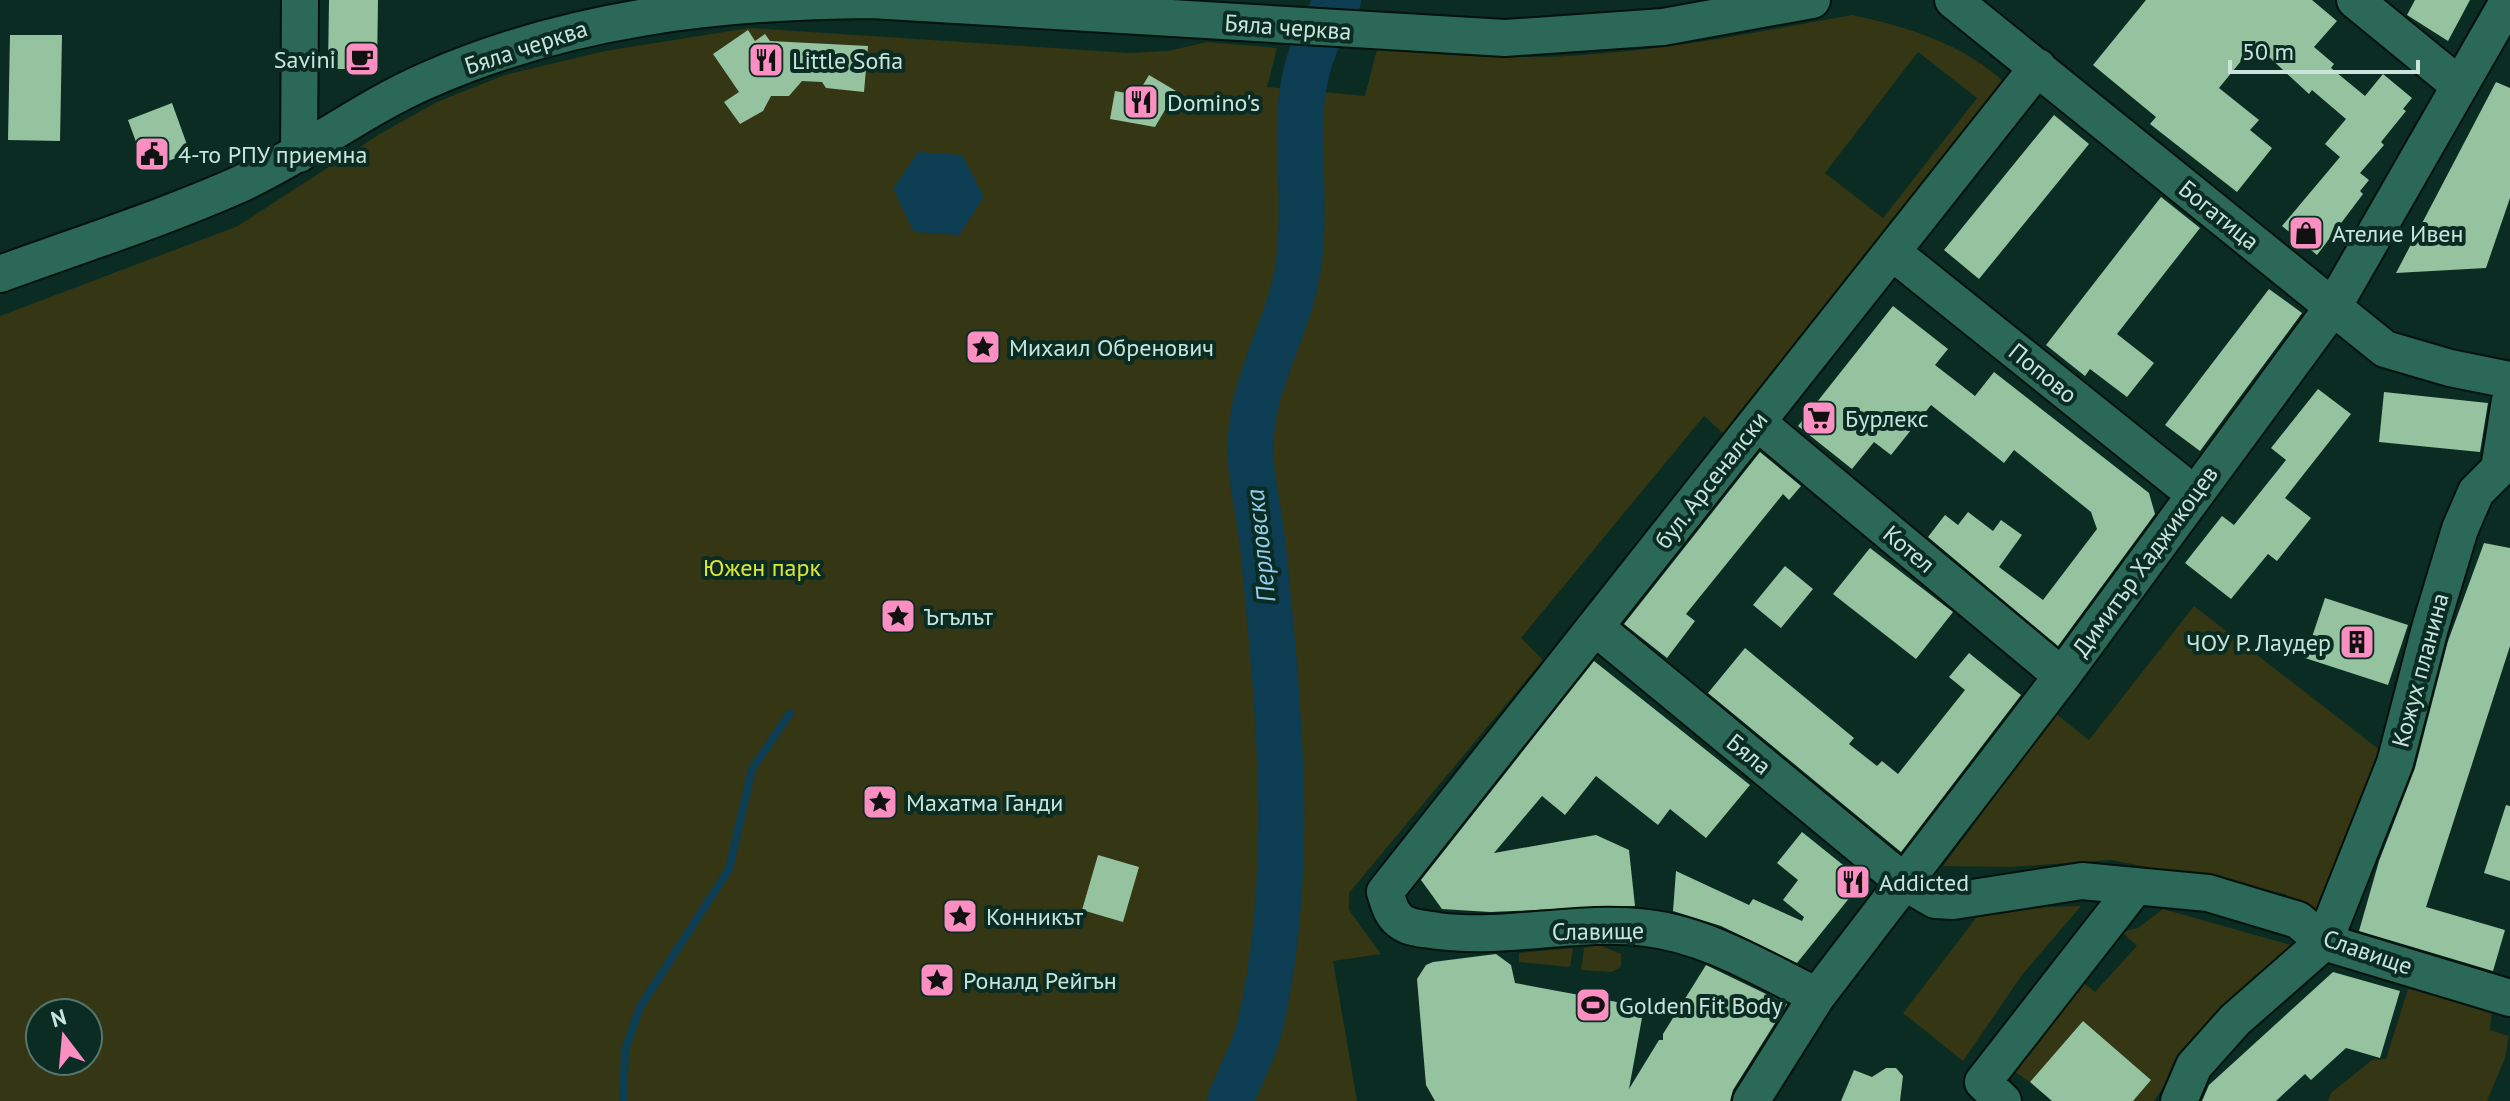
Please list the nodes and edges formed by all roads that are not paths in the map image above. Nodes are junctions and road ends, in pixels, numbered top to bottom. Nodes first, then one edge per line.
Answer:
1 (300, 0) edge
2 (1812, 0) edge
3 (1953, 0) edge
4 (2355, 0) edge
5 (2509, 0) edge
6 (912, 2) edge
7 (977, 4) edge
8 (598, 12) edge
9 (1265, 17) edge
10 (2038, 67) junction
11 (2460, 86) junction
12 (299, 154) junction
13 (1892, 252) junction
14 (0, 274) edge
15 (2333, 307) junction
16 (2510, 380) edge
17 (2510, 400) edge
18 (1757, 422) junction
19 (2193, 493) junction
20 (1595, 627) junction
21 (2062, 676) junction
22 (1904, 882) junction
23 (2135, 887) junction
24 (1385, 892) joint
25 (2324, 942) junction
26 (1817, 996) junction
27 (2510, 998) edge
28 (1751, 1101) edge
29 (2003, 1101) edge
30 (2179, 1101) edge

1 - 12 street
2 - 9 street, Бяла черква
3 - 10 street, Богатица
4 - 11 street
5 - 11 street, Димитър Хаджикоцев
6 - 7 street, Бяла черква
6 - 8 street, Бяла черква
7 - 9 street, Бяла черква
8 - 12 street, Бяла черква
10 - 13 street, бул. Арсеналски
10 - 15 street, Богатица
11 - 15 street, Димитър Хаджикоцев
12 - 14 street, Бяла черква
13 - 18 street, бул. Арсеналски
13 - 19 street, Попово
15 - 16 street, Богатица
15 - 19 street, Димитър Хаджикоцев
17 - 25 street, Кожух планина
18 - 20 street, бул. Арсеналски
18 - 21 street, Котел
19 - 21 street, Димитър Хаджикоцев
20 - 22 street, Бяла
20 - 24 street, бул. Арсеналски
21 - 22 street, Димитър Хаджикоцев
22 - 23 street, Славище
22 - 26 street, Димитър Хаджикоцев
23 - 25 street, Славище
23 - 29 street
24 - 26 street, Славище
25 - 27 street, Славище
25 - 30 street
26 - 28 street, Димитър Хаджикоцев

